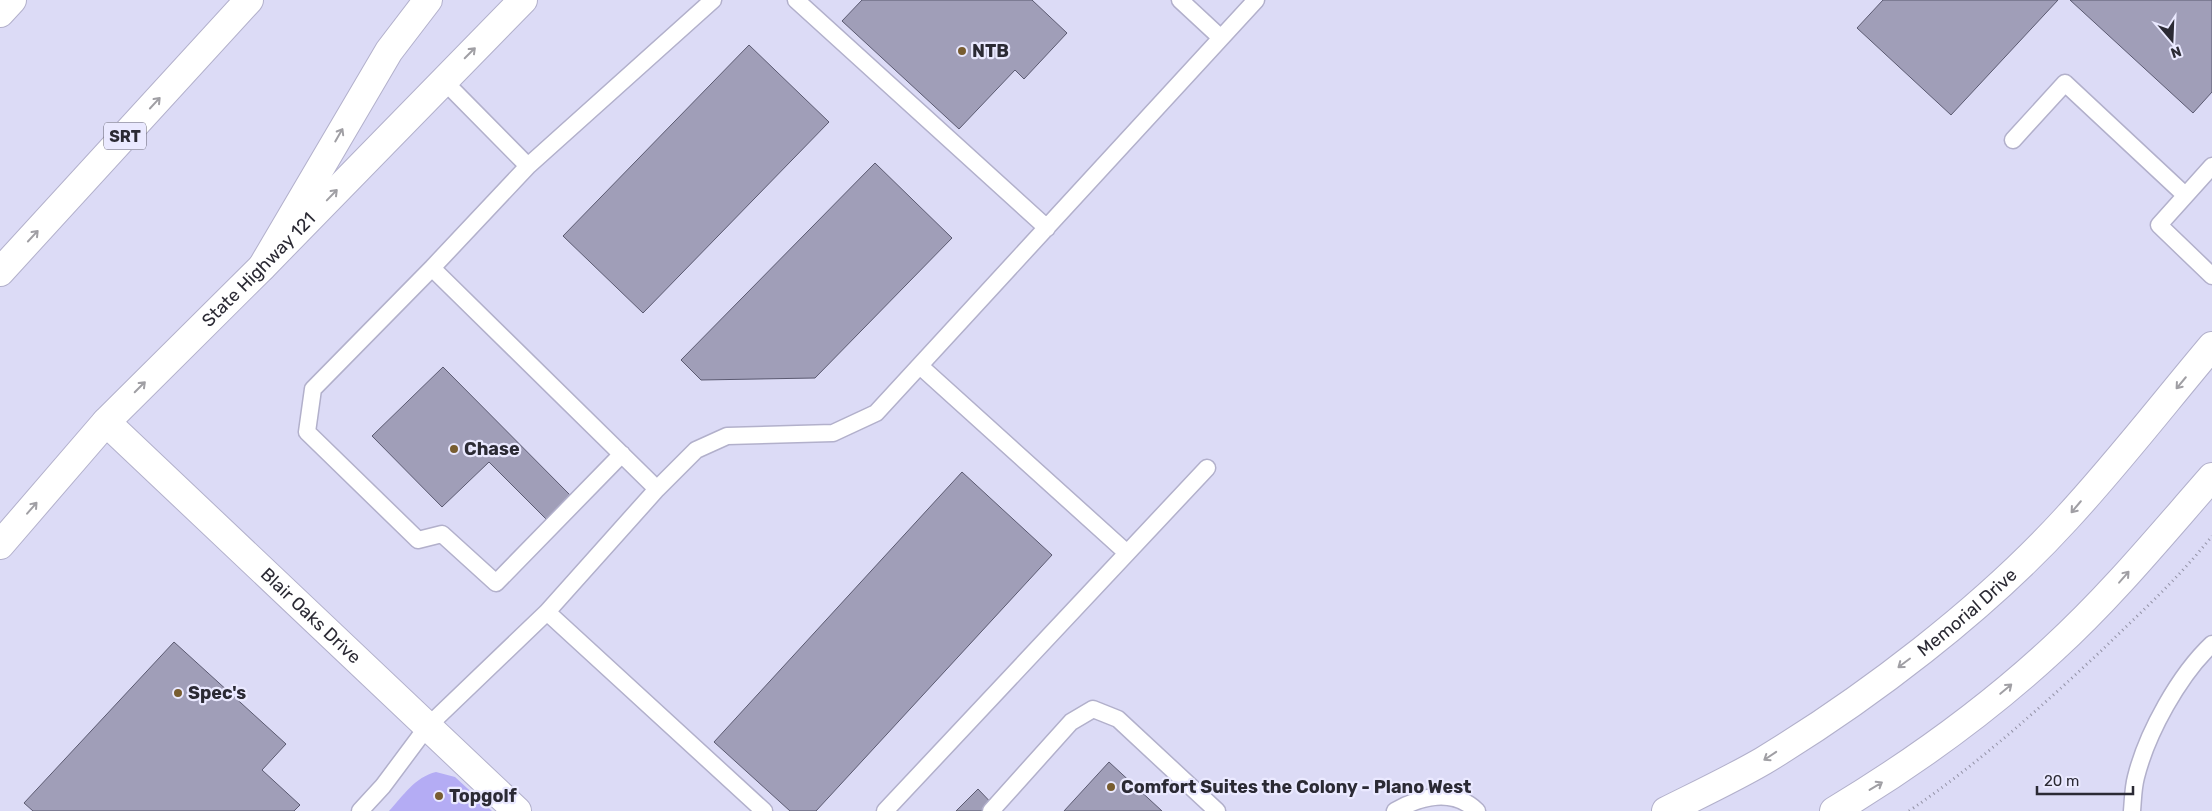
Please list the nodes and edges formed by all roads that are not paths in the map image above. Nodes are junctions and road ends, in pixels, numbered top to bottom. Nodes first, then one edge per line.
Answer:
1 (12, 0) edge
2 (250, 0) edge
3 (428, 0) edge
4 (523, 0) edge
5 (713, 0) edge
6 (796, 0) edge
7 (1180, 0) edge
8 (1256, 0) edge
9 (0, 13) edge
10 (1221, 38) junction
11 (443, 80) junction
12 (2013, 140) dead end
13 (528, 166) junction
14 (2212, 166) edge
15 (2185, 195) junction
16 (1046, 228) junction
17 (262, 268) junction
18 (432, 268) junction
19 (0, 272) edge
20 (2212, 276) edge
21 (2212, 346) edge
22 (920, 366) junction
23 (106, 422) junction
24 (622, 454) junction
25 (1207, 468) dead end
26 (2212, 477) edge
27 (657, 489) junction
28 (0, 545) edge
29 (1127, 553) junction
30 (547, 612) junction
31 (2212, 644) edge
32 (427, 727) junction
33 (360, 811) edge
34 (517, 811) edge
35 (764, 811) edge
36 (885, 811) edge
37 (991, 811) edge
38 (1217, 811) edge
39 (1395, 811) edge
40 (1477, 811) edge
41 (1666, 811) edge
42 (1834, 811) edge
43 (2132, 811) edge

1 - 9 main road
19 -> 2 main road, SRT
17 -> 3 main road
11 -> 4 main road, State Highway 121
5 - 13 lane
6 - 16 lane
7 - 10 lane
8 - 10 lane
10 - 16 lane
11 - 13 lane
17 -> 11 main road, State Highway 121
12 - 15 lane
13 - 18 lane
14 - 15 lane
15 - 20 lane
16 - 22 lane
23 -> 17 main road, State Highway 121
18 - 24 lane
18 - 24 lane
21 -> 41 main road, Memorial Drive
22 - 27 lane
22 - 29 lane
28 -> 23 main road, State Highway 121
23 - 32 main road, Blair Oaks Drive
24 - 27 lane
25 - 29 lane
42 -> 26 main road
27 - 30 lane
29 - 36 lane
30 - 32 lane
30 - 35 lane
31 - 43 lane
32 - 33 lane
32 - 34 main road, Blair Oaks Drive
37 - 38 lane
39 - 40 lane

